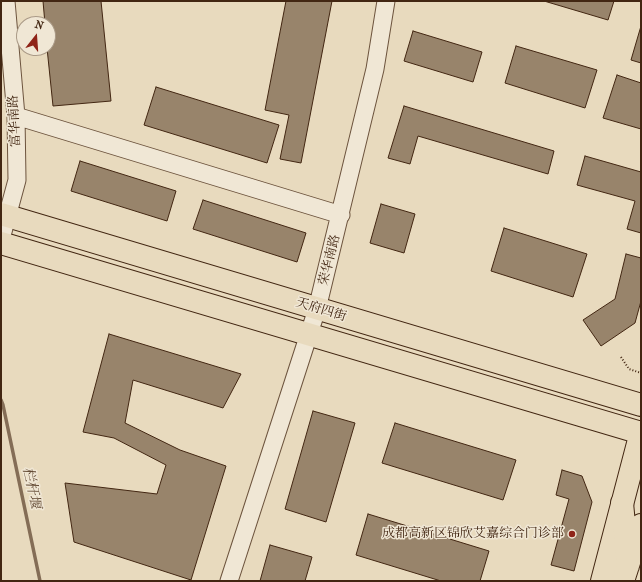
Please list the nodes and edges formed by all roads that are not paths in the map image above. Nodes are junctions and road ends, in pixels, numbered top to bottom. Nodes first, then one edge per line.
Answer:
1 (6, 1) edge
2 (386, 1) edge
3 (16, 116) junction
4 (341, 215) junction
5 (4, 216) edge
6 (1, 239) edge
7 (1, 242) edge
8 (317, 309) junction
9 (309, 334) junction
10 (641, 405) edge
11 (641, 432) edge
12 (622, 503) junction
13 (641, 525) edge
14 (626, 573) edge
15 (229, 581) edge
16 (602, 581) edge

1 - 3 street, 富华南路
2 - 4 street, 荣华南路
3 - 4 street
3 - 5 street, 富华南路
4 - 8 street, 荣华南路
5 - 6 street, 富华南路
5 - 8 main road, 天府四街
7 - 9 main road, 天府四街
8 - 9 street, 荣华南路
8 - 10 main road, 天府四街
9 - 11 main road, 天府四街
9 - 15 street, 荣华南路
11 - 12 main road
12 - 14 main road
12 - 16 main road
13 - 14 main road

